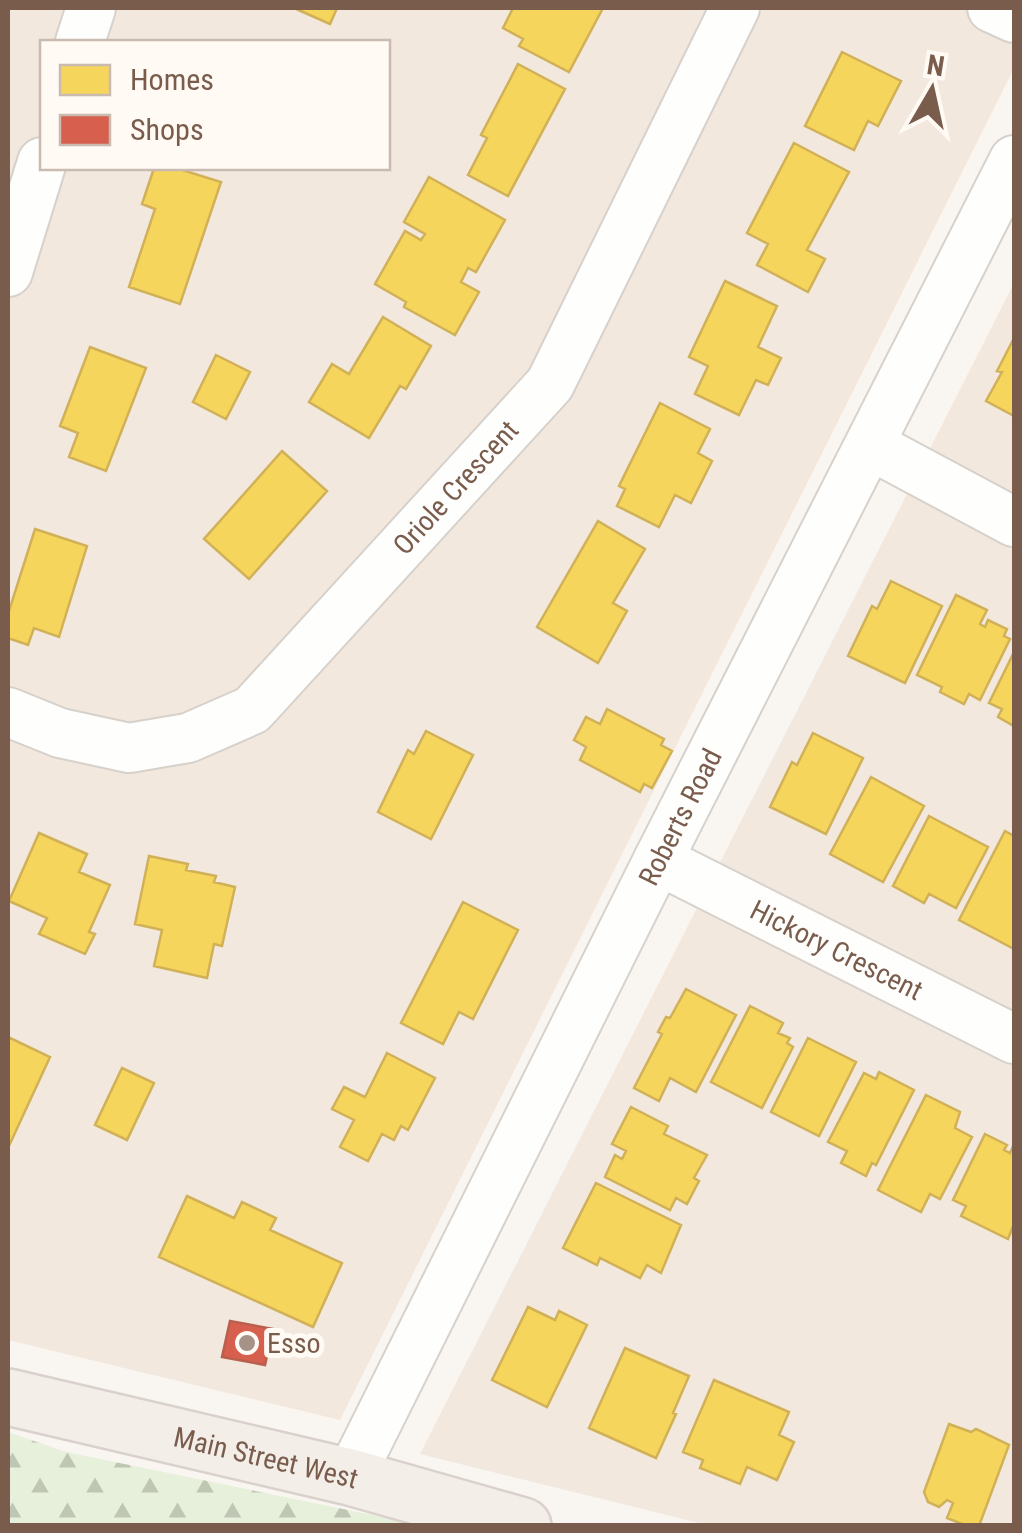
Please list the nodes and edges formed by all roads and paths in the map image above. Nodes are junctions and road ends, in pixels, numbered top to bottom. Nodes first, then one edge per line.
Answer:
1 (92, 8) edge
2 (735, 8) edge
3 (992, 8) edge
4 (1014, 18) edge
5 (81, 40) edge
6 (1014, 160) edge
7 (40, 168) edge
8 (8, 272) edge
9 (870, 445) junction
10 (1014, 522) edge
11 (8, 712) edge
12 (658, 860) junction
13 (1014, 1039) edge
14 (8, 1398) edge
15 (350, 1478) junction
16 (523, 1526) edge

1 - 5 street
2 - 11 street, Oriole Crescent
3 - 4 street
6 - 9 street, Roberts Road
7 - 8 street
9 - 10 street
9 - 12 street, Roberts Road
12 - 13 street, Hickory Crescent
12 - 15 street, Roberts Road
14 - 15 main road, Main Street West
15 - 16 main road, Main Street West

